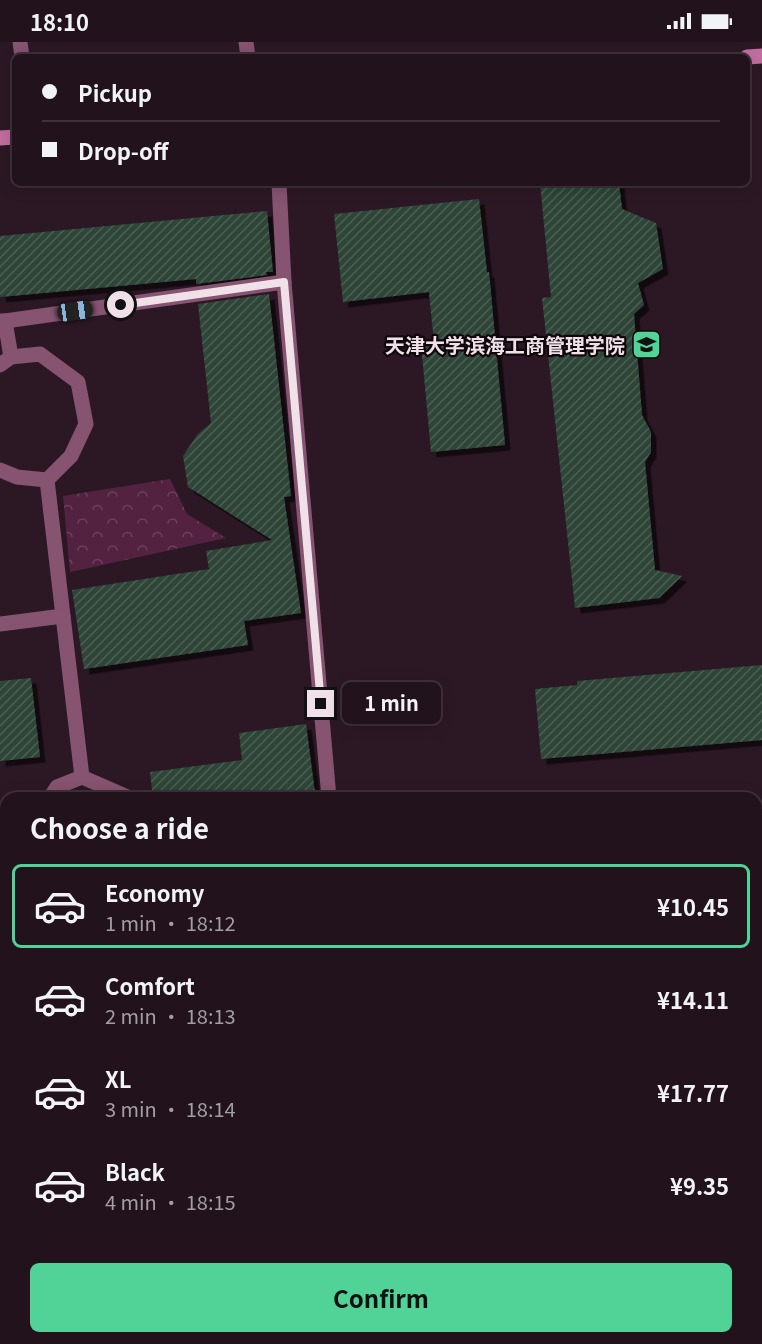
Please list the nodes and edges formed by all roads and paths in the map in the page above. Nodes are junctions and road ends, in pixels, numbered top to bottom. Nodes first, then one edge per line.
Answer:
1 (279, 186) edge
2 (284, 282) junction
3 (3, 321) edge
4 (5, 362) edge
5 (0, 470) edge
6 (47, 480) junction
7 (63, 616) junction
8 (0, 624) edge
9 (82, 777) junction
10 (54, 792) edge
11 (116, 792) edge
12 (328, 792) edge

1 - 2 street
2 - 3 street
2 - 12 street
3 - 4 street
4 - 6 street
5 - 6 street
6 - 7 street
7 - 8 street
7 - 9 street
9 - 10 street
9 - 11 street

